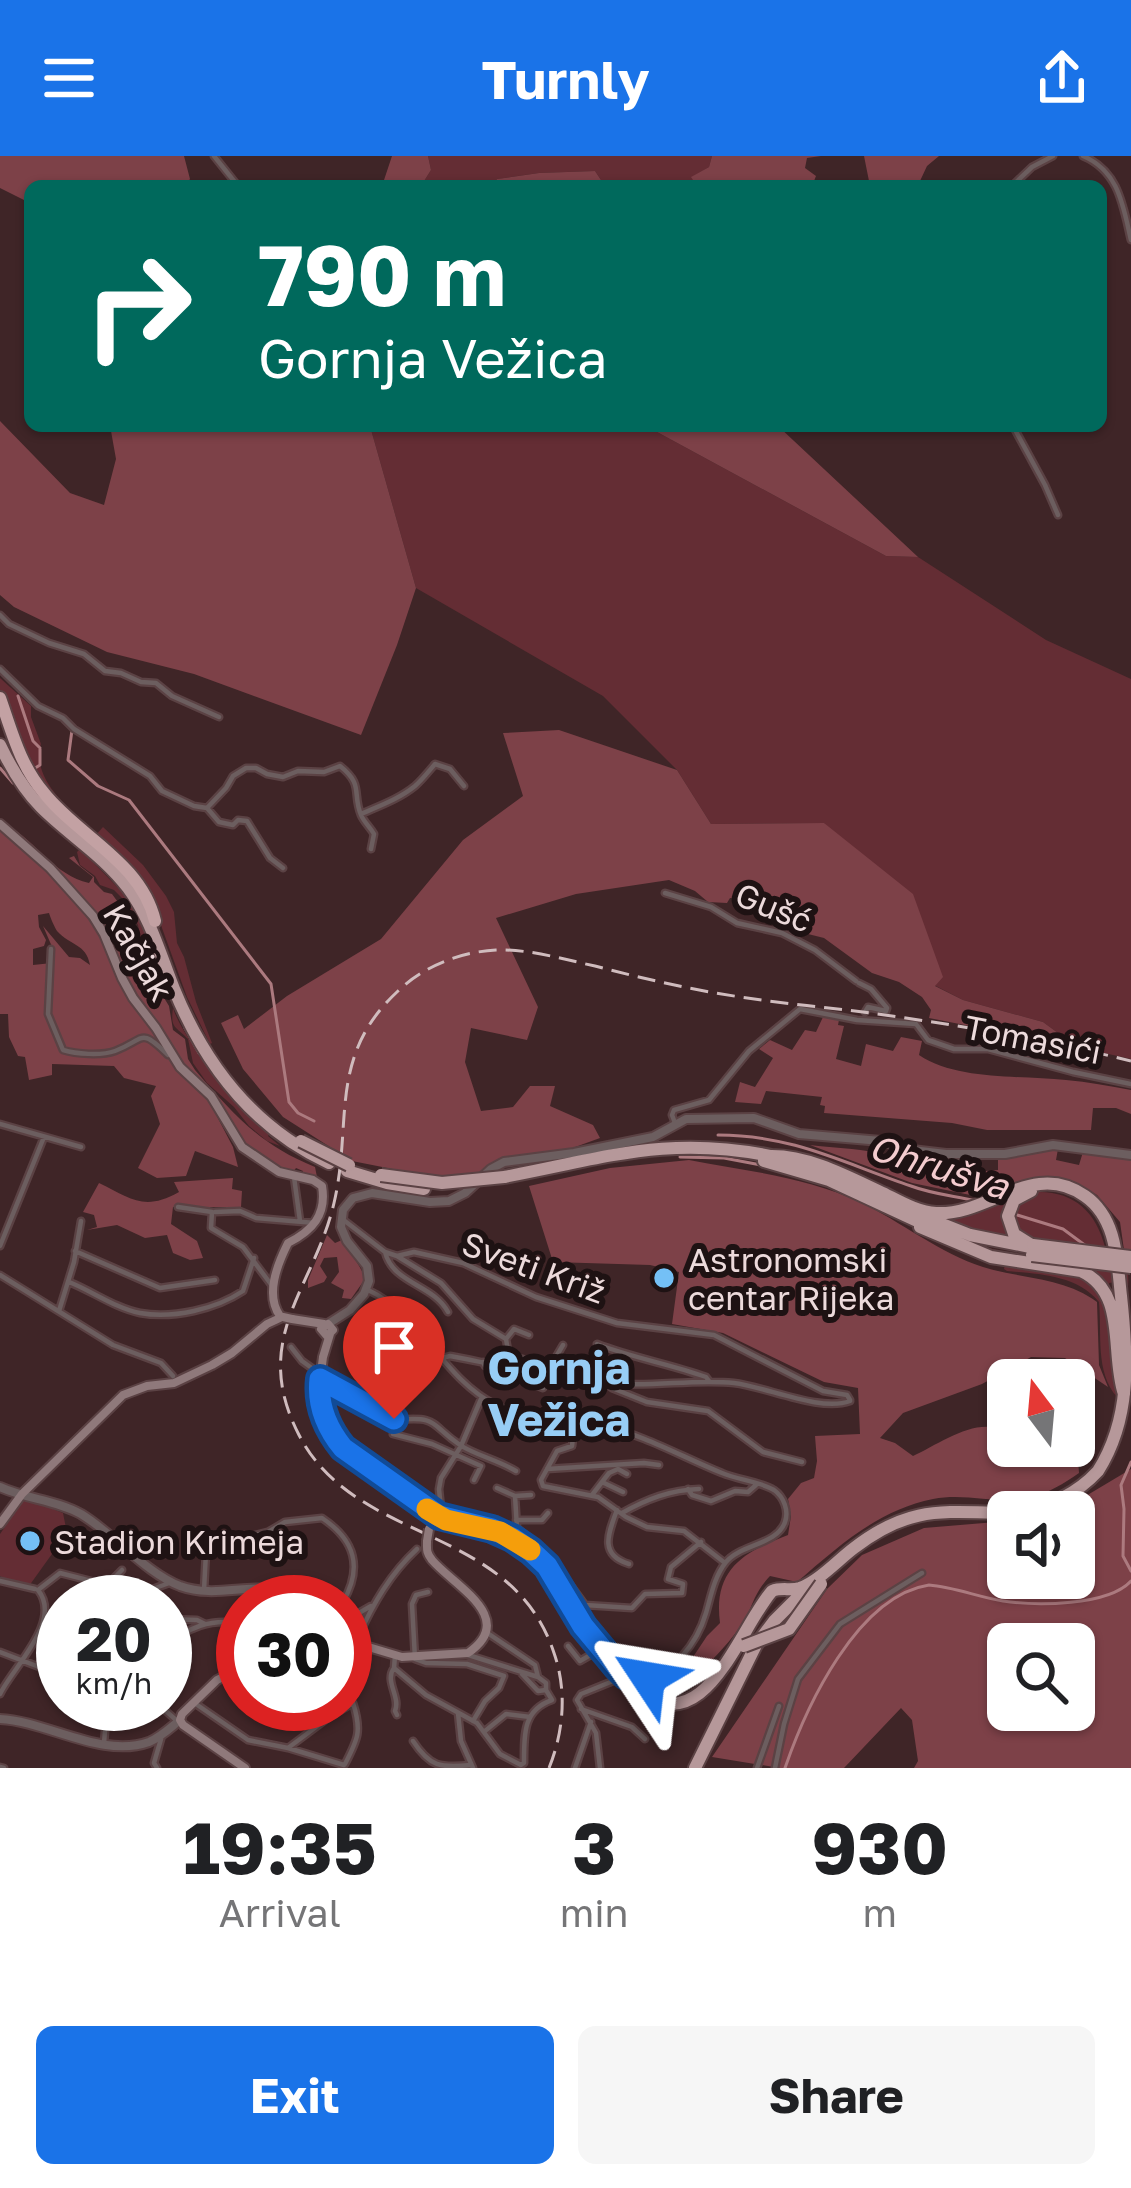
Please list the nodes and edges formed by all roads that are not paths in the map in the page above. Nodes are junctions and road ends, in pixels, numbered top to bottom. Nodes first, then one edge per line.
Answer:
1 (214, 156) edge
2 (1053, 156) edge
3 (1083, 156) edge
4 (1036, 159) edge
5 (233, 180) edge
6 (1131, 240) edge
7 (1016, 432) edge
8 (1058, 515) dead end
9 (0, 615) edge
10 (0, 669) edge
11 (0, 698) edge
12 (219, 717) dead end
13 (0, 729) edge
14 (0, 745) edge
15 (0, 763) edge
16 (464, 786) dead end
17 (207, 808) junction
18 (361, 814) junction
19 (0, 824) edge
20 (370, 849) dead end
21 (283, 868) dead end
22 (665, 893) dead end
23 (133, 895) junction
24 (155, 921) junction
25 (51, 949) dead end
26 (864, 1016) junction
27 (177, 1062) junction
28 (1131, 1084) edge
29 (675, 1123) junction
30 (0, 1124) edge
31 (44, 1137) junction
32 (81, 1147) dead end
33 (1131, 1156) edge
34 (771, 1159) junction
35 (348, 1168) junction
36 (294, 1177) junction
37 (500, 1181) junction
38 (1035, 1186) junction
39 (178, 1208) dead end
40 (212, 1212) junction
41 (341, 1218) junction
42 (81, 1221) dead end
43 (300, 1221) junction
44 (315, 1223) junction
45 (0, 1246) edge
46 (1032, 1249) junction
47 (75, 1251) junction
48 (385, 1252) junction
49 (397, 1256) junction
50 (254, 1258) junction
51 (1131, 1261) edge
52 (0, 1275) edge
53 (215, 1280) dead end
54 (69, 1282) junction
55 (273, 1287) junction
56 (370, 1291) junction
57 (1131, 1294) edge
58 (273, 1305) junction
59 (59, 1310) junction
60 (448, 1312) dead end
61 (285, 1318) junction
62 (267, 1324) junction
63 (327, 1330) junction
64 (529, 1335) dead end
65 (506, 1339) junction
66 (597, 1343) dead end
67 (563, 1345) dead end
68 (291, 1347) dead end
69 (442, 1358) junction
70 (1131, 1359) edge
71 (483, 1362) junction
72 (550, 1367) junction
73 (320, 1376) junction
74 (172, 1378) junction
75 (578, 1378) junction
76 (710, 1381) junction
77 (604, 1382) junction
78 (543, 1388) dead end
79 (1128, 1393) edge
80 (482, 1397) junction
81 (396, 1420) junction
82 (574, 1429) dead end
83 (461, 1446) junction
84 (455, 1455) junction
85 (802, 1462) dead end
86 (659, 1465) dead end
87 (547, 1469) junction
88 (516, 1471) dead end
89 (627, 1474) dead end
90 (475, 1480) dead end
91 (602, 1482) junction
92 (756, 1485) junction
93 (0, 1487) edge
94 (497, 1487) dead end
95 (698, 1489) dead end
96 (688, 1490) junction
97 (1073, 1491) edge
98 (10, 1492) junction
99 (622, 1492) dead end
100 (22, 1494) junction
101 (531, 1495) dead end
102 (592, 1495) junction
103 (515, 1496) junction
104 (14, 1506) junction
105 (437, 1511) junction
106 (620, 1512) junction
107 (987, 1512) edge
108 (548, 1513) dead end
109 (516, 1520) junction
110 (454, 1522) junction
111 (0, 1524) edge
112 (429, 1528) junction
113 (701, 1542) junction
114 (417, 1550) dead end
115 (725, 1563) junction
116 (629, 1564) dead end
117 (122, 1570) dead end
118 (922, 1573) dead end
119 (117, 1575) edge
120 (162, 1575) edge
121 (351, 1575) edge
122 (823, 1578) junction
123 (0, 1581) edge
124 (192, 1587) edge
125 (216, 1589) edge
126 (36, 1590) edge
127 (204, 1590) junction
128 (428, 1592) dead end
129 (769, 1594) junction
130 (585, 1605) junction
131 (372, 1606) edge
132 (575, 1615) junction
133 (776, 1618) junction
134 (192, 1620) edge
135 (205, 1624) junction
136 (216, 1624) edge
137 (192, 1630) edge
138 (484, 1630) junction
139 (36, 1637) edge
140 (568, 1646) dead end
141 (372, 1648) edge
142 (602, 1649) junction
143 (748, 1649) junction
144 (474, 1650) junction
145 (0, 1652) edge
146 (462, 1654) junction
147 (395, 1656) junction
148 (415, 1656) junction
149 (485, 1659) junction
150 (22, 1660) junction
151 (36, 1665) edge
152 (394, 1669) junction
153 (720, 1671) junction
154 (522, 1674) junction
155 (538, 1677) junction
156 (216, 1681) edge
157 (640, 1684) junction
158 (546, 1690) junction
159 (0, 1694) edge
160 (193, 1702) joint
161 (779, 1706) dead end
162 (581, 1709) junction
163 (458, 1713) junction
164 (397, 1715) dead end
165 (530, 1717) junction
166 (0, 1719) edge
167 (473, 1721) junction
168 (591, 1722) junction
169 (105, 1731) edge
170 (167, 1731) edge
171 (192, 1731) edge
172 (484, 1731) junction
173 (645, 1739) dead end
174 (413, 1741) dead end
175 (104, 1743) junction
176 (153, 1746) junction
177 (288, 1748) junction
178 (472, 1766) edge
179 (343, 1767) edge
180 (157, 1768) edge
181 (245, 1768) edge
182 (442, 1768) edge
183 (575, 1768) edge
184 (600, 1768) edge
185 (695, 1768) edge
186 (757, 1768) edge
187 (776, 1768) edge

1 - 5 street
2 - 4 street
3 - 6 street
7 - 8 street
9 - 12 street
10 - 17 street
11 - 24 highway
13 - 24 highway
14 - 23 highway
15 - 23 highway
16 - 18 street
17 - 18 street
17 - 21 street
18 - 20 street
19 - 27 main road, Kačjak
22 - 26 street, Gušć
23 - 35 highway, bridge
24 - 35 highway, bridge
25 - 27 street, Kačjak
26 - 28 street, Tomasići
26 - 29 street, Tomasići
27 - 36 main road, Kačjak
29 - 33 street
29 - 41 street
30 - 31 street
31 - 32 street
31 - 45 street
34 - 37 highway
34 - 38 highway
34 - 46 highway
34 - 79 highway
35 - 37 highway, bridge
35 - 37 highway, bridge
36 - 43 street
36 - 44 main road, Kačjak
38 - 46 highway
38 - 79 highway, bridge
39 - 40 street
40 - 43 street
40 - 50 street
41 - 48 street, Sveti Križ
41 - 56 street
42 - 47 street
43 - 44 street
44 - 55 main road
46 - 51 highway, bridge
47 - 53 street
47 - 54 street
48 - 49 street, Sveti Križ
48 - 60 street
49 - 65 street
49 - 76 street, Sveti Križ
50 - 54 street
50 - 55 street
52 - 59 street
54 - 59 street
55 - 58 main road
56 - 63 street
56 - 69 street
57 - 70 highway
58 - 61 main road
58 - 62 main road
59 - 74 street
61 - 62 main road
61 - 63 main road
62 - 74 main road
63 - 73 main road
64 - 65 street
65 - 72 street
66 - 76 street
67 - 72 street
68 - 73 street
69 - 71 street
69 - 80 street
71 - 75 street
71 - 78 street
72 - 75 street
73 - 81 street
73 - 105 main road
74 - 100 main road
75 - 77 street
76 - 77 street
77 - 85 street
79 - 97 highway
80 - 83 street
80 - 92 street
81 - 83 street
81 - 84 street
82 - 87 street
83 - 84 street
83 - 88 street
84 - 90 street
84 - 105 street
86 - 87 street
87 - 102 street
89 - 91 street
91 - 99 street
91 - 102 street
92 - 96 street
92 - 115 street
93 - 98 street
94 - 103 street
95 - 96 street
96 - 106 street
98 - 100 street
98 - 104 street
100 - 104 main road
100 - 120 street
101 - 103 street
102 - 106 street
103 - 109 street
104 - 111 main road
105 - 110 main road
105 - 112 main road
106 - 113 street
106 - 116 street
107 - 122 highway
108 - 109 street
109 - 130 street
110 - 112 main road
110 - 132 main road
112 - 138 main road, bridge
113 - 115 street
113 - 130 street
114 - 131 street
115 - 157 street
117 - 119 street
118 - 187 street
121 - 127 street
122 - 129 highway
122 - 133 highway
122 - 143 highway, bridge
123 - 126 street
124 - 127 street
125 - 127 street
128 - 148 street
129 - 133 highway
129 - 153 highway
130 - 132 street
132 - 142 main road
133 - 143 highway
134 - 135 street
135 - 136 street
135 - 137 street
138 - 144 main road
138 - 155 street
139 - 150 street
140 - 142 street
141 - 147 main road
142 - 157 main road
143 - 153 highway
143 - 185 highway
144 - 146 main road
144 - 149 street
145 - 150 street
146 - 148 main road
146 - 149 street
147 - 148 main road
147 - 152 street
148 - 167 street
149 - 154 street
150 - 151 street
150 - 159 street
152 - 163 street
152 - 164 street
153 - 157 highway
154 - 155 street
154 - 158 street
155 - 158 street
156 - 160 main road
157 - 162 street
158 - 165 street
160 - 177 street
161 - 186 street
162 - 168 street
162 - 173 street
163 - 167 street
163 - 178 street
165 - 172 street
165 - 172 street
166 - 175 street
167 - 172 street
168 - 183 street
168 - 184 street
169 - 175 street
170 - 176 street
171 - 181 main road
174 - 182 street
175 - 176 street
176 - 180 street
177 - 179 street
177 - 179 street
178 - 182 street

